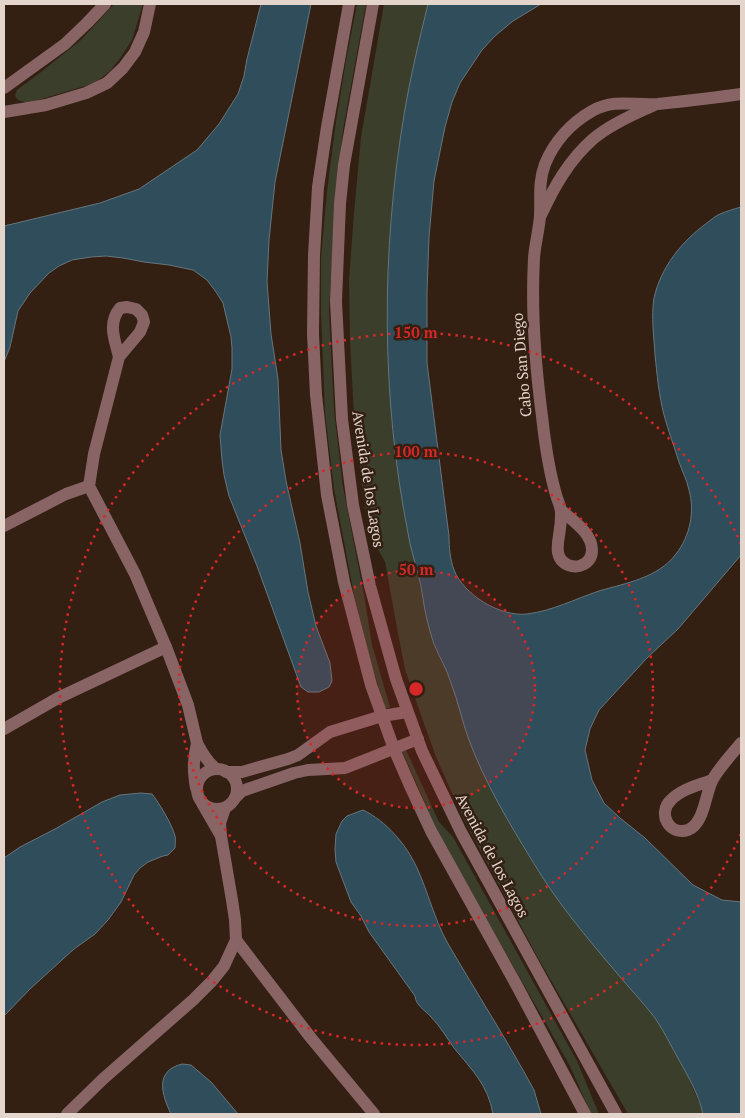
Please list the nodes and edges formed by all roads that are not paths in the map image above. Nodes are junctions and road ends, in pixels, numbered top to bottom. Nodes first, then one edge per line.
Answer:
1 (105, 4) edge
2 (150, 4) edge
3 (349, 4) edge
4 (373, 4) edge
5 (4, 88) edge
6 (741, 94) edge
7 (656, 104) junction
8 (4, 112) edge
9 (540, 217) junction
10 (119, 357) dead end
11 (89, 486) junction
12 (561, 510) dead end
13 (4, 526) edge
14 (166, 647) junction
15 (407, 712) junction
16 (382, 716) junction
17 (4, 729) edge
18 (418, 739) junction
19 (741, 742) edge
20 (198, 743) junction
21 (394, 749) junction
22 (221, 771) junction
23 (712, 780) dead end
24 (199, 797) junction
25 (236, 798) junction
26 (225, 808) junction
27 (220, 836) junction
28 (236, 940) junction
29 (584, 1113) edge
30 (66, 1114) edge
31 (374, 1114) edge
32 (616, 1114) edge

1 - 5 street
2 - 8 street
3 - 16 street
4 - 15 street, Avenida de los Lagos
6 - 7 street, Cabo San Diego
7 - 9 street, Cabo San Diego
7 - 9 street, Cabo San Diego
9 - 12 street, Cabo San Diego
10 - 11 street
11 - 13 street
11 - 14 street
14 - 17 street
14 - 20 street
15 - 16 street
15 - 18 street, Avenida de los Lagos
16 - 21 street
16 - 22 street
18 - 21 street
18 - 32 street, Avenida de los Lagos
19 - 23 street
20 - 22 street
20 - 24 street
21 - 25 street
21 - 29 street
22 - 24 street
22 - 25 street
24 - 26 street
24 - 27 street
25 - 26 street
26 - 27 street
27 - 28 street
28 - 30 street
28 - 31 street

